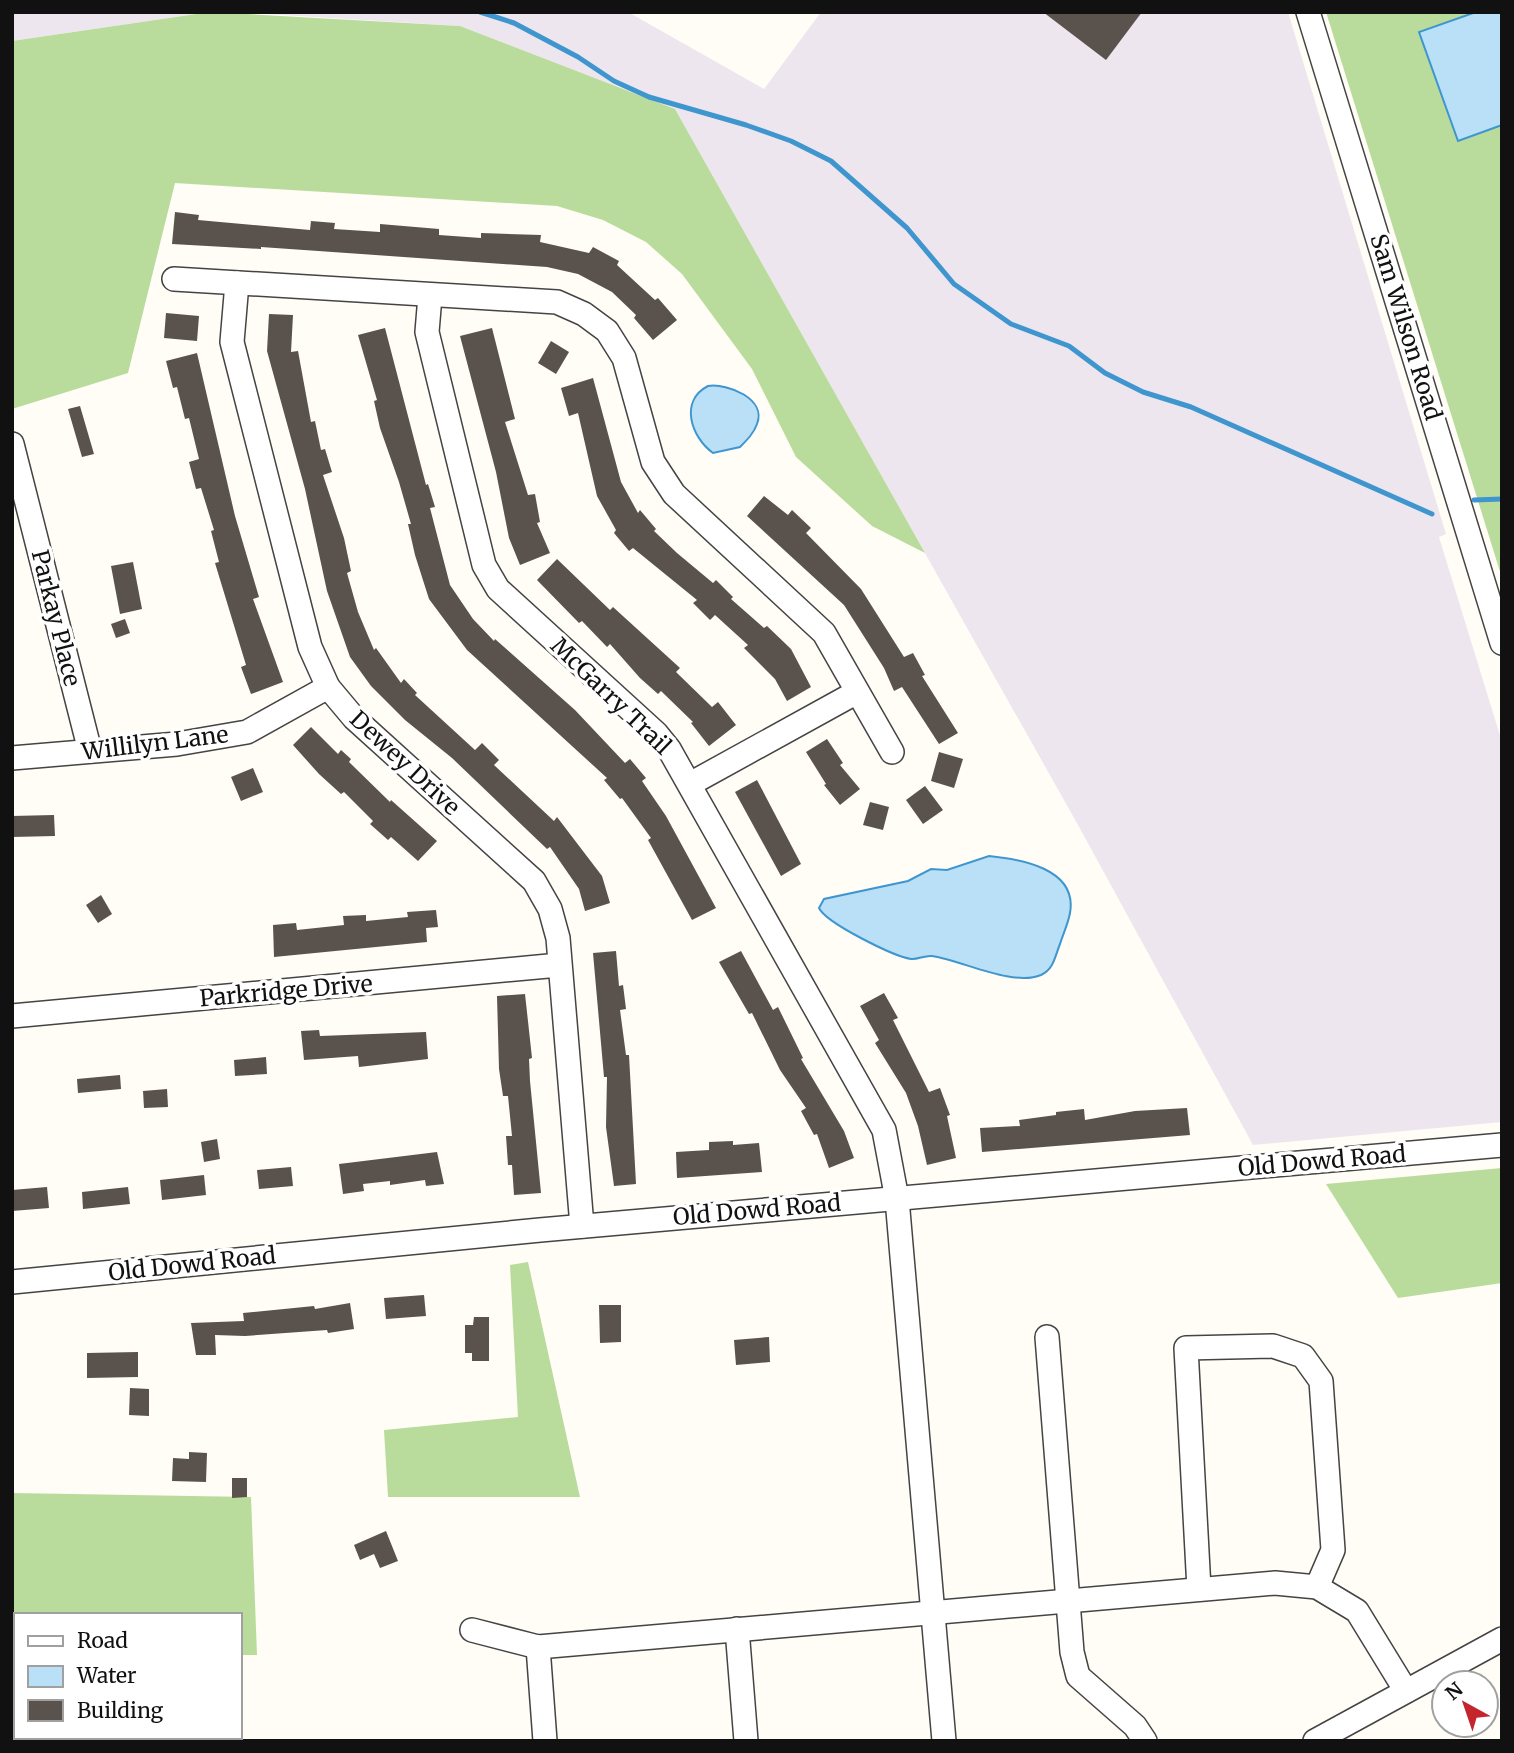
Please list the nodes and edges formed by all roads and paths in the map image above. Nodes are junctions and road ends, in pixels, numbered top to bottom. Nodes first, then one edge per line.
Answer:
1 (1308, 12) edge
2 (174, 279) dead end
3 (237, 283) junction
4 (429, 296) junction
5 (12, 444) edge
6 (1502, 643) edge
7 (328, 687) junction
8 (857, 692) junction
9 (90, 751) junction
10 (892, 752) dead end
11 (12, 758) edge
12 (690, 784) junction
13 (559, 965) junction
14 (12, 1016) edge
15 (1502, 1144) edge
16 (897, 1199) junction
17 (582, 1226) junction
18 (12, 1282) edge
19 (1047, 1337) dead end
20 (1317, 1587) junction
21 (1199, 1590) junction
22 (1069, 1601) junction
23 (934, 1611) junction
24 (737, 1629) junction
25 (472, 1630) dead end
26 (1502, 1639) edge
27 (538, 1647) junction
28 (1406, 1691) junction
29 (545, 1741) edge
30 (746, 1741) edge
31 (944, 1741) edge
32 (1145, 1741) edge
33 (1315, 1741) edge

1 - 6 street, Sam Wilson Road
2 - 3 street
3 - 4 street
3 - 7 street, Dewey Drive
4 - 8 street
4 - 12 street, McGarry Trail
5 - 9 street, Parkay Place
7 - 9 street, Willilyn Lane
7 - 13 street, Dewey Drive
8 - 10 street
8 - 12 street
9 - 11 street, Willilyn Lane
12 - 16 street, McGarry Trail
13 - 14 street, Parkridge Drive
13 - 17 street, Dewey Drive
15 - 16 street, Old Dowd Road
16 - 17 street, Old Dowd Road
16 - 23 street, McGarry Trail
17 - 18 street, Old Dowd Road
19 - 22 street
20 - 21 street
20 - 21 street
20 - 28 street
21 - 22 street
22 - 23 street
22 - 32 street
23 - 24 street
23 - 31 street, McGarry Trail
24 - 27 street
24 - 30 street
25 - 27 street
26 - 28 street
27 - 29 street
28 - 33 street

